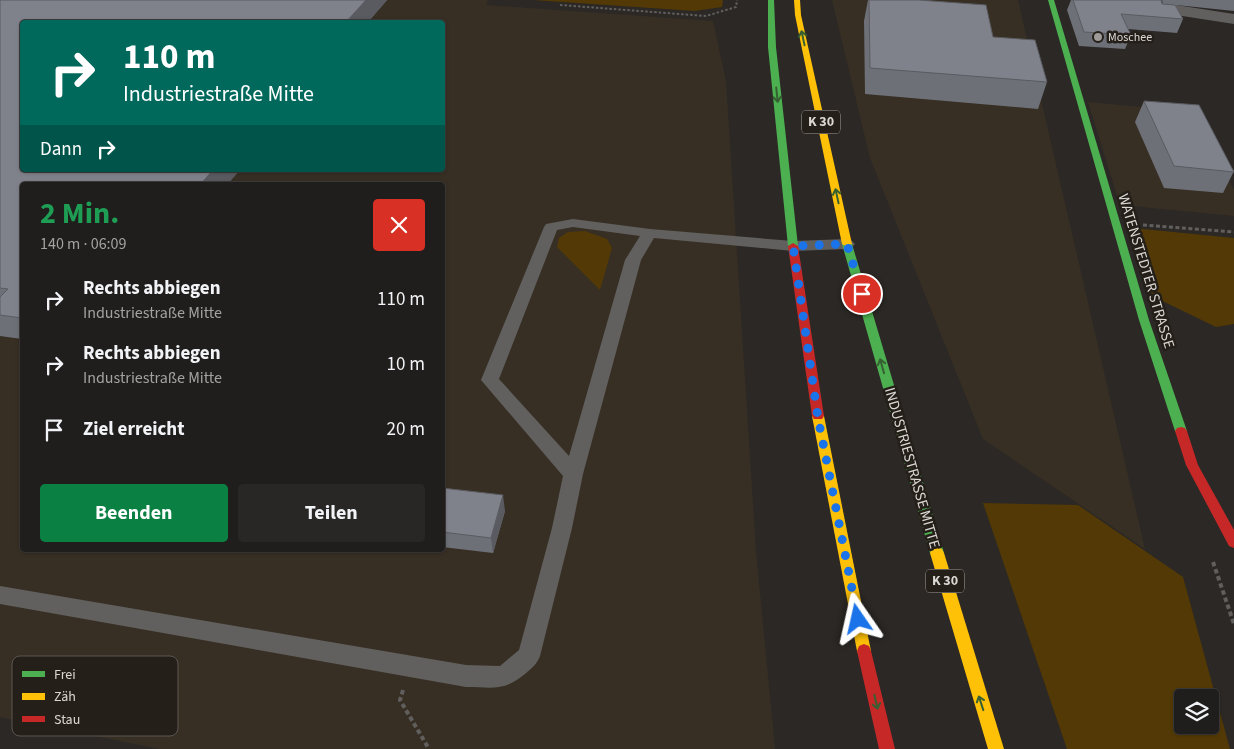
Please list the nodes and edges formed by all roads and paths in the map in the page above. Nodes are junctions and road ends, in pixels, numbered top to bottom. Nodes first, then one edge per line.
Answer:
1 (737, 0) edge
2 (771, 0) edge
3 (797, 0) edge
4 (1051, 0) edge
5 (1111, 0) edge
6 (560, 5) dead end
7 (1234, 19) edge
8 (1115, 223) junction
9 (1234, 232) edge
10 (650, 233) junction
11 (847, 244) junction
12 (793, 246) junction
13 (573, 474) junction
14 (1234, 542) edge
15 (0, 595) edge
16 (410, 666) junction
17 (429, 749) edge
18 (887, 749) edge
19 (996, 749) edge

1 - 6 path
2 -> 12 main road, K 30
11 -> 3 main road, INDUSTRIESTRASSE MITTE / K 30
4 - 8 main road, WATENSTEDTER STRASSE
5 - 7 street
8 - 9 path
8 - 14 main road, WATENSTEDTER STRASSE
10 - 12 lane
10 - 13 lane
10 - 13 lane
11 - 12 lane
19 -> 11 main road, INDUSTRIESTRASSE MITTE / K 30
12 -> 18 main road, K 30
13 - 16 lane
15 - 16 lane
16 - 17 path

